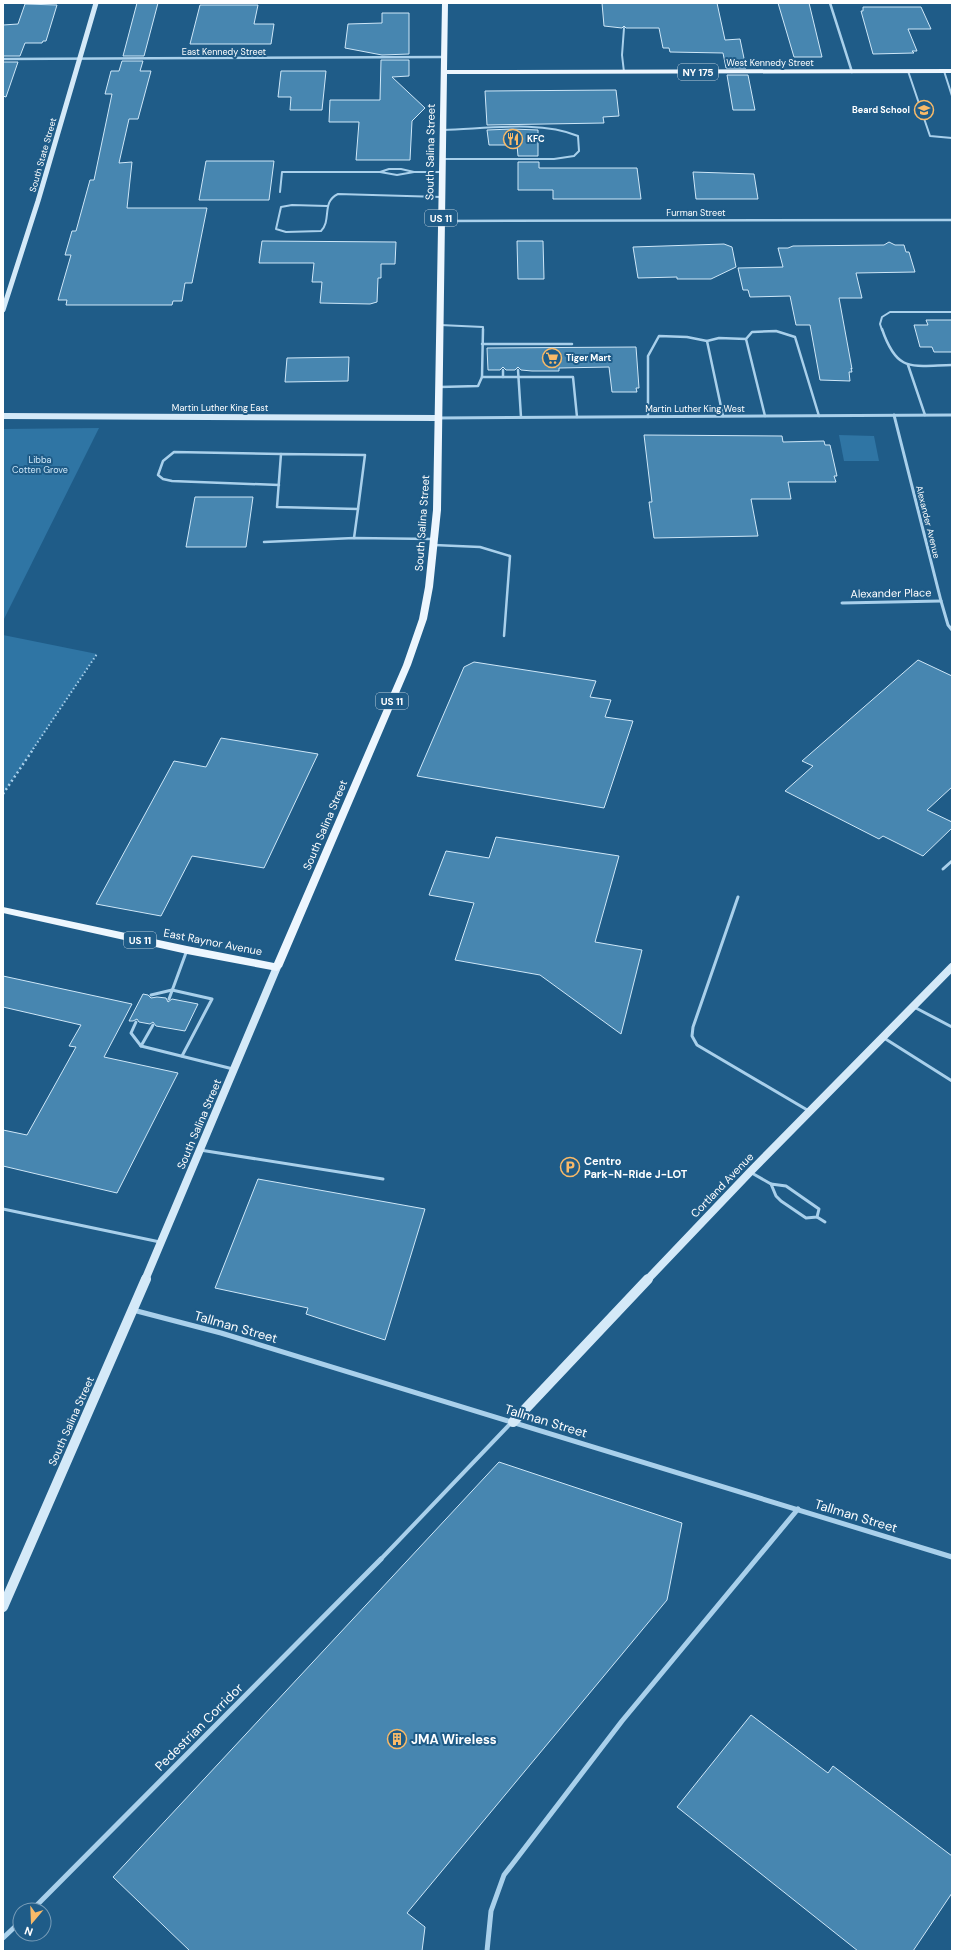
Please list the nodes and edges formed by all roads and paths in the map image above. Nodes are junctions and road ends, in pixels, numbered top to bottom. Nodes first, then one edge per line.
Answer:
1 (96, 3) edge
2 (445, 3) edge
3 (830, 3) edge
4 (624, 28) dead end
5 (444, 57) junction
6 (3, 59) edge
7 (79, 59) junction
8 (944, 71) junction
9 (952, 71) edge
10 (444, 72) junction
11 (624, 72) junction
12 (852, 72) junction
13 (908, 72) junction
14 (952, 96) edge
15 (443, 130) junction
16 (952, 138) edge
17 (442, 159) junction
18 (380, 172) junction
19 (414, 172) junction
20 (442, 172) junction
21 (280, 192) dead end
22 (441, 197) junction
23 (327, 206) junction
24 (441, 220) junction
25 (952, 220) edge
26 (3, 310) edge
27 (952, 312) edge
28 (439, 326) junction
29 (746, 338) junction
30 (707, 341) junction
31 (482, 344) junction
32 (503, 344) junction
33 (518, 344) junction
34 (572, 344) dead end
35 (504, 348) dead end
36 (518, 348) dead end
37 (908, 365) junction
38 (952, 365) edge
39 (503, 370) dead end
40 (518, 370) dead end
41 (503, 377) junction
42 (518, 377) junction
43 (482, 378) junction
44 (438, 387) junction
45 (894, 415) junction
46 (925, 415) junction
47 (952, 415) edge
48 (3, 416) edge
49 (648, 416) junction
50 (723, 416) junction
51 (766, 416) junction
52 (819, 416) junction
53 (520, 417) junction
54 (578, 417) junction
55 (438, 418) junction
56 (281, 454) junction
57 (279, 485) junction
58 (359, 509) junction
59 (354, 538) junction
60 (264, 542) dead end
61 (434, 542) junction
62 (941, 601) junction
63 (842, 603) dead end
64 (952, 630) edge
65 (504, 636) dead end
66 (97, 654) dead end
67 (3, 794) edge
68 (952, 861) edge
69 (944, 869) dead end
70 (738, 897) dead end
71 (3, 910) edge
72 (187, 950) junction
73 (277, 967) junction
74 (952, 968) edge
75 (172, 990) junction
76 (150, 995) dead end
77 (169, 999) dead end
78 (913, 1007) junction
79 (136, 1022) dead end
80 (153, 1025) dead end
81 (952, 1026) edge
82 (884, 1037) junction
83 (141, 1046) junction
84 (182, 1056) junction
85 (235, 1069) junction
86 (952, 1081) edge
87 (810, 1112) junction
88 (200, 1150) junction
89 (750, 1172) junction
90 (383, 1179) dead end
91 (770, 1184) junction
92 (3, 1209) edge
93 (818, 1217) junction
94 (825, 1222) dead end
95 (162, 1242) junction
96 (133, 1310) junction
97 (513, 1422) junction
98 (798, 1509) junction
99 (952, 1557) edge
100 (381, 1559) joint
101 (3, 1607) edge
102 (40, 1902) edge
103 (12, 1930) edge
104 (3, 1938) edge
105 (487, 1951) edge

1 - 7 street, South State Street
2 - 5 main road, South Salina Street / US 11
3 - 12 street
4 - 11 lane
5 - 7 street, East Kennedy Street
5 - 10 main road, South Salina Street / US 11
6 - 7 street, East Kennedy Street
7 - 26 street, South State Street
8 - 9 main road, West Kennedy Street / NY 175
8 - 13 main road, West Kennedy Street / NY 175
8 - 14 lane
10 - 11 main road, West Kennedy Street / NY 175
10 - 15 main road, South Salina Street / US 11
11 - 12 main road, West Kennedy Street / NY 175
12 - 13 main road, West Kennedy Street / NY 175
13 - 16 lane
15 - 17 main road, South Salina Street / US 11
15 - 17 lane
17 - 20 main road, South Salina Street / US 11
18 - 19 lane
18 - 19 lane
18 - 21 lane
19 - 20 lane
20 - 22 main road, South Salina Street / US 11
22 - 23 lane
22 - 24 main road, South Salina Street / US 11
23 - 23 lane
24 - 25 street, Furman Street
24 - 28 main road, South Salina Street / US 11
27 - 37 lane
28 - 31 lane
28 - 44 main road, South Salina Street / US 11
29 - 30 lane
29 - 51 lane
29 - 52 lane
30 - 49 lane
30 - 50 lane
31 - 32 lane
31 - 43 lane
32 - 33 lane
32 - 35 lane
33 - 34 lane
33 - 36 lane
37 - 38 lane
37 - 46 lane
39 - 41 lane
40 - 42 lane
41 - 42 lane
41 - 43 lane
42 - 53 lane
42 - 54 lane
43 - 44 lane
44 - 55 main road, South Salina Street / US 11
45 - 46 street, Martin Luther King West
45 - 52 street, Martin Luther King West
45 - 62 street, Alexander Avenue
46 - 47 street, Martin Luther King West
48 - 55 street, Martin Luther King East
49 - 50 street, Martin Luther King West
49 - 54 street, Martin Luther King West
50 - 51 street, Martin Luther King West
51 - 52 street, Martin Luther King West
53 - 54 street, Martin Luther King West
53 - 55 street, Martin Luther King West
55 - 61 main road, South Salina Street / US 11
56 - 57 lane
56 - 57 lane
56 - 58 lane
57 - 58 lane
58 - 59 lane
59 - 60 lane
59 - 61 lane
61 - 65 lane
61 - 73 main road, South Salina Street / US 11
62 - 63 street, Alexander Place
62 - 64 street, Alexander Avenue
66 - 67 path
68 - 69 lane
70 - 87 lane
71 - 72 main road, East Raynor Avenue / US 11
72 - 73 main road, East Raynor Avenue / US 11
72 - 75 lane
73 - 85 street, South Salina Street
74 - 78 street, Cortland Avenue
75 - 76 lane
75 - 77 lane
75 - 84 lane
78 - 81 lane
78 - 82 street, Cortland Avenue
79 - 83 lane
80 - 83 lane
82 - 86 lane
82 - 87 street, Cortland Avenue
83 - 84 lane
84 - 85 lane
85 - 88 street, South Salina Street
87 - 89 street, Cortland Avenue
88 - 90 lane
88 - 95 street, South Salina Street
89 - 91 lane
89 - 97 street, Cortland Avenue
91 - 93 lane
91 - 93 lane
92 - 95 lane
93 - 94 lane
95 - 96 street, South Salina Street
96 - 97 street, Tallman Street
96 - 101 street, South Salina Street
97 - 98 street, Tallman Street
97 - 100 lane
98 - 99 street, Tallman Street
98 - 105 street
100 - 102 street, Pedestrian Corridor
103 - 104 street

